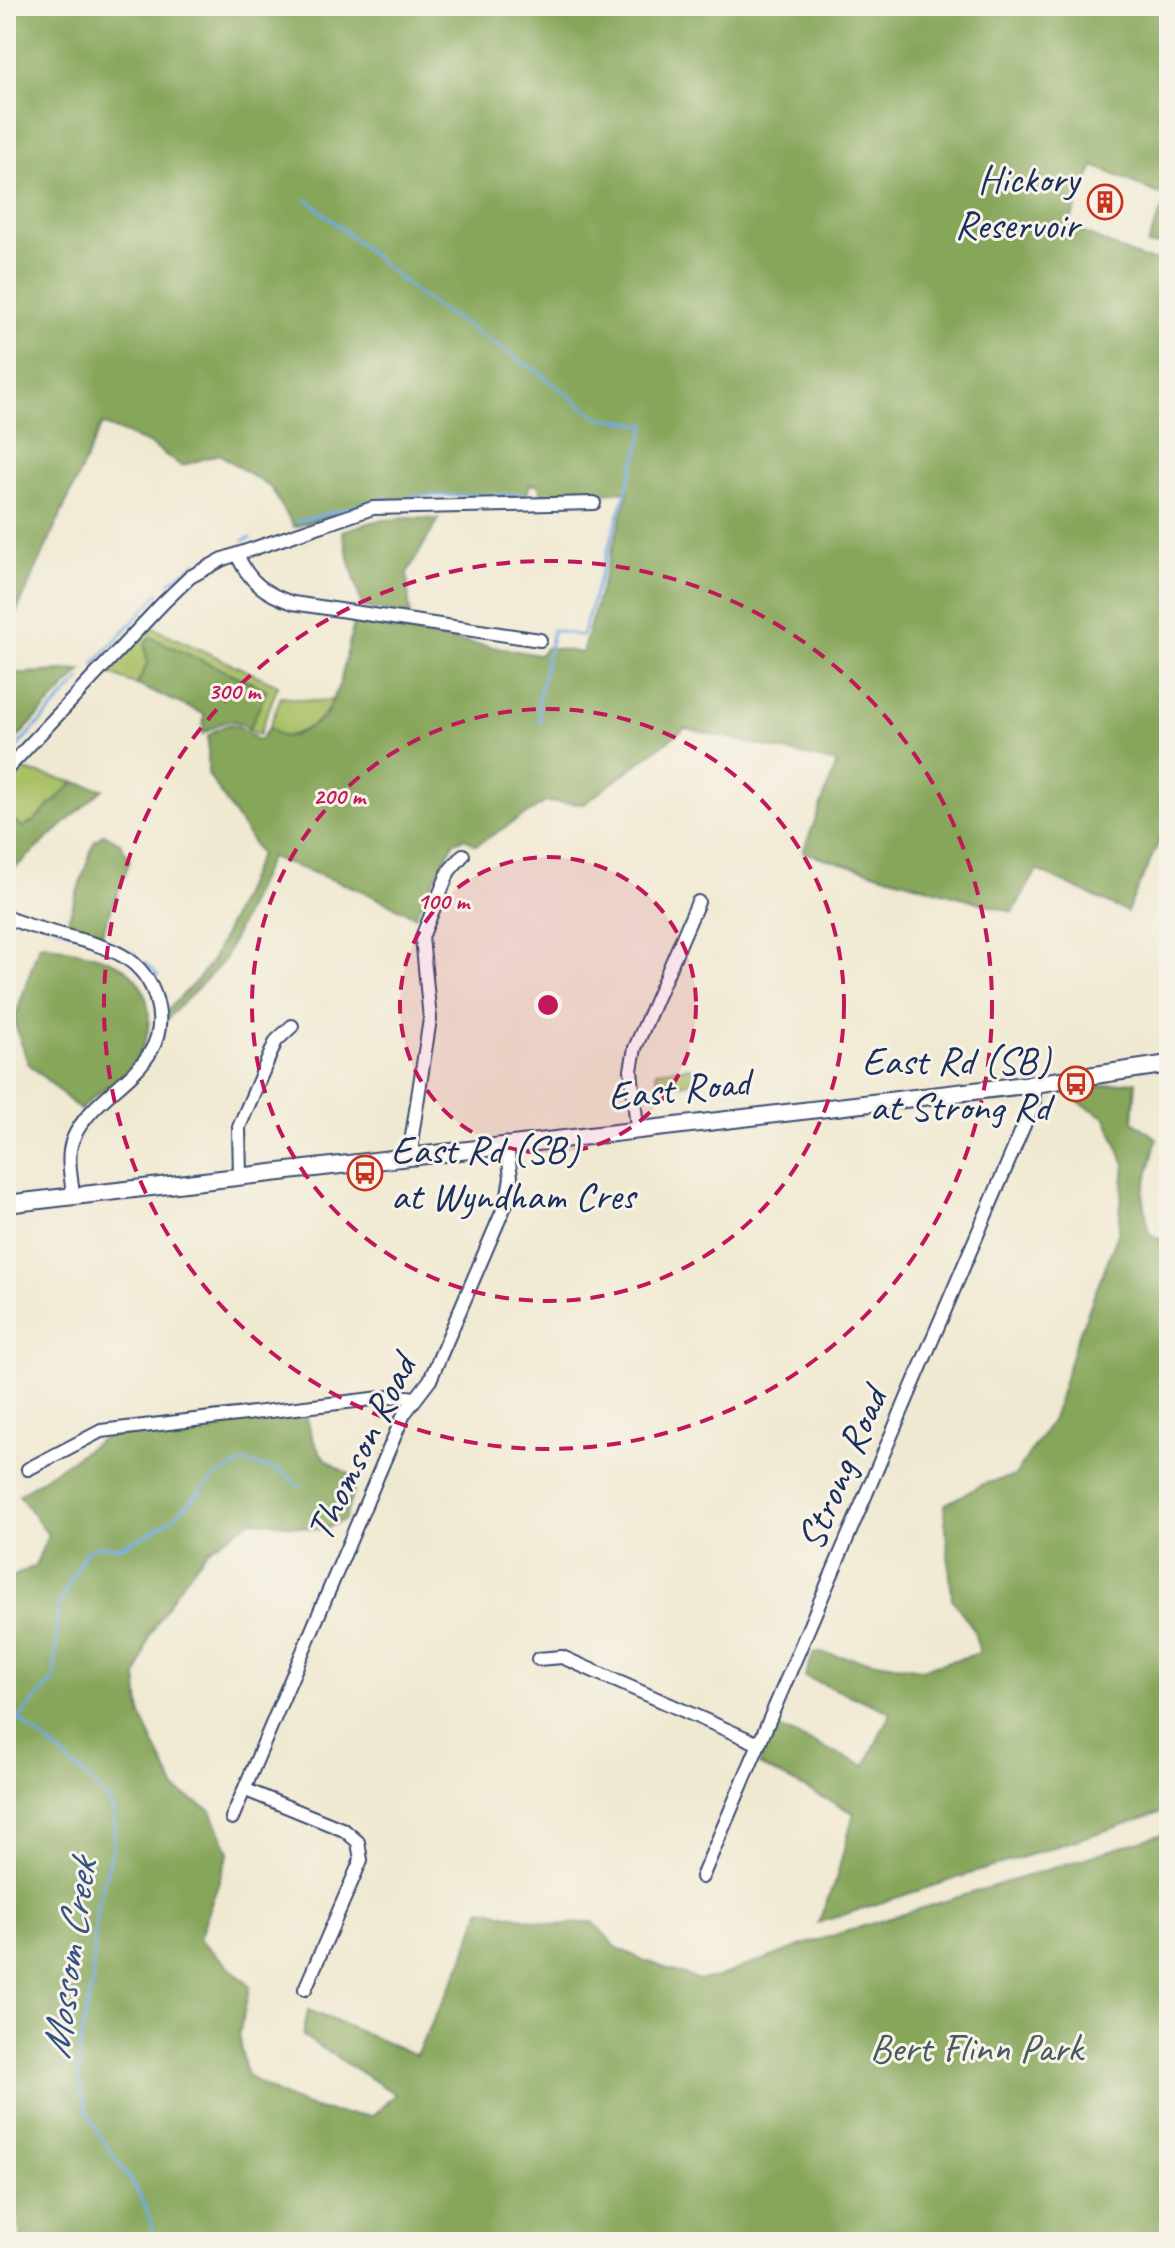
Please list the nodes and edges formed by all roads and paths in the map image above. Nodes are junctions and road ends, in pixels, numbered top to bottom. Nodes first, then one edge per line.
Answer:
1 (594, 503) dead end
2 (237, 554) junction
3 (540, 640) dead end
4 (6, 770) edge
5 (463, 855) dead end
6 (698, 902) dead end
7 (6, 917) edge
8 (292, 1026) dead end
9 (1169, 1064) edge
10 (1034, 1084) junction
11 (637, 1128) junction
12 (507, 1146) junction
13 (412, 1157) junction
14 (240, 1176) junction
15 (73, 1194) junction
16 (6, 1204) edge
17 (415, 1398) junction
18 (28, 1469) dead end
19 (538, 1659) dead end
20 (759, 1744) junction
21 (246, 1790) junction
22 (232, 1818) dead end
23 (702, 1877) dead end
24 (305, 1989) dead end

1 - 2 street
2 - 3 street
2 - 4 street
5 - 13 street
6 - 11 street
7 - 15 street
8 - 14 street
9 - 10 main road, East Road
10 - 11 main road, East Road
10 - 20 street, Strong Road
11 - 12 main road, East Road
12 - 13 main road, East Road
12 - 17 street, Thomson Road
13 - 14 main road, East Road
14 - 15 main road, East Road
15 - 16 main road, East Road
17 - 18 street
17 - 21 street, Thomson Road
19 - 20 street
20 - 23 street, Strong Road
21 - 22 street, Thomson Road
21 - 24 street

